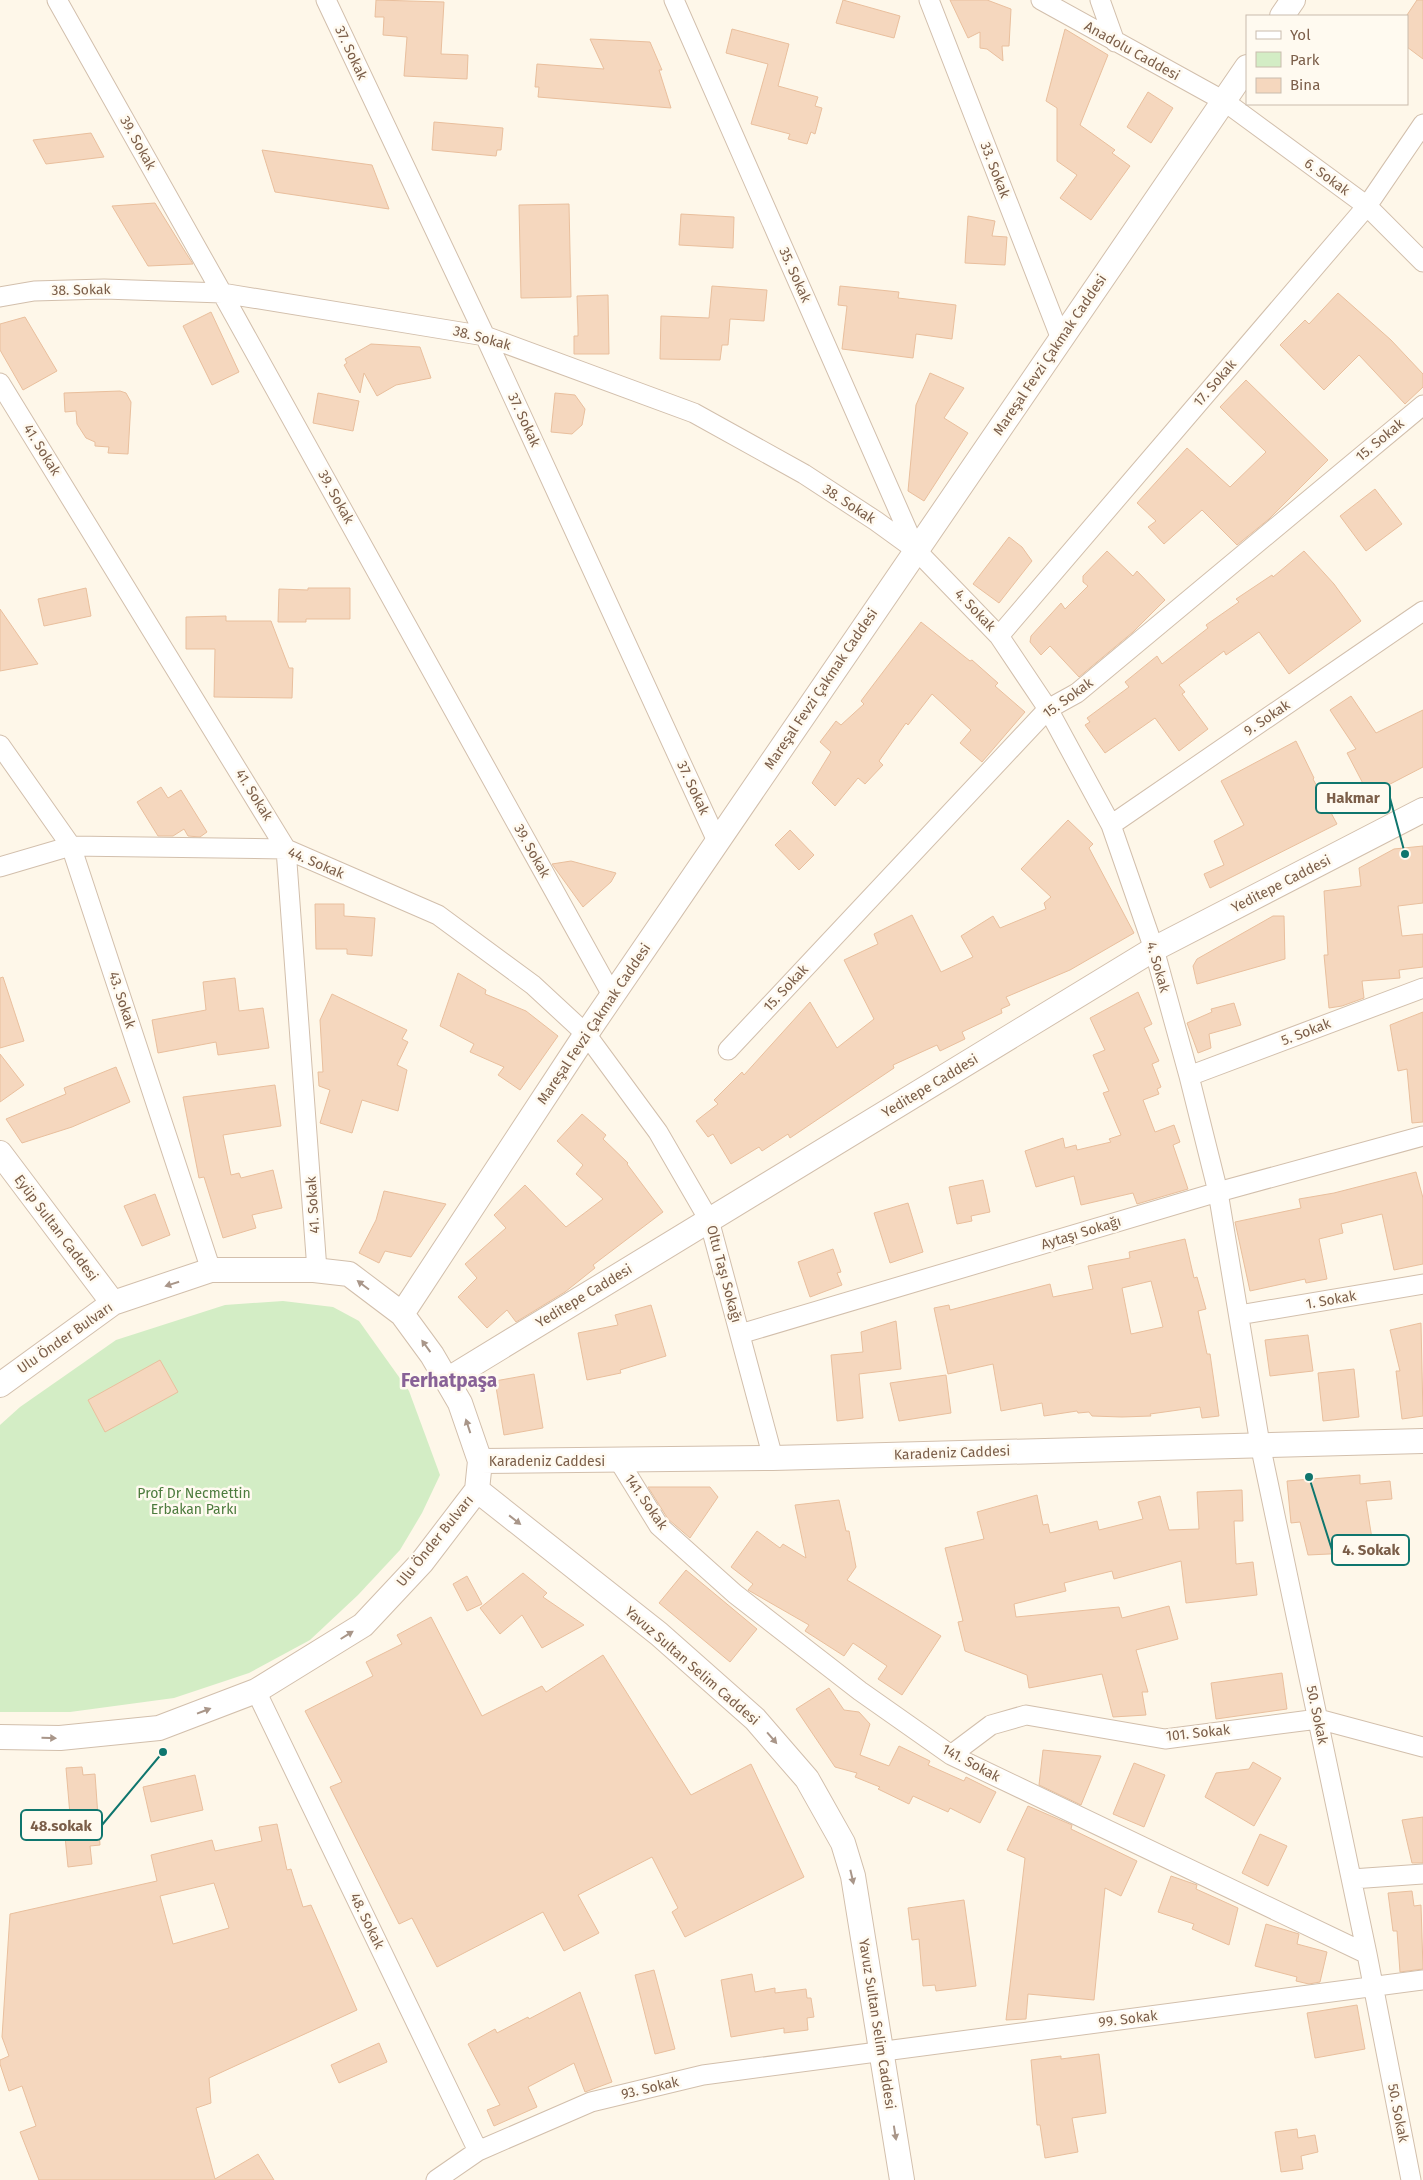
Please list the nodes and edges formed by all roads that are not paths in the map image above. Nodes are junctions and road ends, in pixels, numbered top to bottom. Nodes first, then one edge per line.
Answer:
1 (57, 0) edge
2 (326, 0) edge
3 (674, 0) edge
4 (929, 0) edge
5 (1041, 0) edge
6 (1100, 0) edge
7 (1293, 0) edge
8 (1283, 15) edge
9 (1115, 42) junction
10 (1246, 69) edge
11 (1224, 101) junction
12 (1423, 124) edge
13 (1367, 206) junction
14 (1423, 262) edge
15 (222, 293) junction
16 (0, 297) edge
17 (485, 336) junction
18 (1061, 339) junction
19 (0, 382) edge
20 (1423, 404) edge
21 (916, 550) junction
22 (1423, 611) edge
23 (999, 636) junction
24 (1048, 709) junction
25 (0, 745) edge
26 (1423, 810) edge
27 (1111, 825) junction
28 (717, 841) junction
29 (71, 846) junction
30 (286, 848) junction
31 (0, 866) edge
32 (1154, 949) junction
33 (1423, 988) edge
34 (612, 996) junction
35 (586, 1034) junction
36 (728, 1050) dead end
37 (1189, 1076) junction
38 (1423, 1136) edge
39 (0, 1153) edge
40 (1218, 1192) junction
41 (709, 1220) junction
42 (211, 1270) junction
43 (317, 1270) junction
44 (1423, 1284) edge
45 (113, 1303) junction
46 (402, 1314) junction
47 (1239, 1315) junction
48 (740, 1334) junction
49 (447, 1380) junction
50 (2, 1381) edge
51 (1423, 1441) edge
52 (1260, 1444) junction
53 (773, 1458) junction
54 (480, 1461) junction
55 (618, 1461) junction
56 (476, 1490) junction
57 (256, 1691) junction
58 (1318, 1719) junction
59 (0, 1737) edge
60 (1423, 1747) edge
61 (951, 1755) junction
62 (1423, 1874) edge
63 (1352, 1879) junction
64 (1367, 1954) junction
65 (1416, 1980) edge
66 (1374, 1987) junction
67 (882, 2051) junction
68 (478, 2151) junction
69 (436, 2180) edge
70 (902, 2180) edge
71 (1411, 2180) edge

1 - 15 street, 39. Sokak
2 - 17 street, 37. Sokak
3 - 21 street, 35. Sokak
4 - 18 street, 33. Sokak
5 - 9 street, Anadolu Caddesi
6 - 9 street
7 - 8 street
9 - 11 street, Anadolu Caddesi
10 - 11 street, Mareşal Fevzi Çakmak Caddesi
11 - 13 street, 6. Sokak
11 - 18 street, Mareşal Fevzi Çakmak Caddesi
12 - 13 street, 17. Sokak
13 - 14 street, 6. Sokak
13 - 23 street, 17. Sokak
15 - 16 street, 38. Sokak
15 - 17 street, 38. Sokak
15 - 34 street, 39. Sokak
17 - 21 street, 38. Sokak
17 - 28 street, 37. Sokak
18 - 21 street, Mareşal Fevzi Çakmak Caddesi
19 - 30 street, 41. Sokak
20 - 24 street, 15. Sokak
21 - 23 street, 4. Sokak
21 - 28 street, Mareşal Fevzi Çakmak Caddesi
22 - 27 street, 9. Sokak
23 - 24 street, 4. Sokak
24 - 27 street, 4. Sokak
24 - 36 street, 15. Sokak
25 - 29 street, 43. Sokak
26 - 32 street, Yeditepe Caddesi
27 - 32 street, 4. Sokak
28 - 34 street, Mareşal Fevzi Çakmak Caddesi
29 - 30 street, 44. Sokak
29 - 31 street, 44. Sokak
29 - 42 street, 43. Sokak
30 - 35 street, 44. Sokak
30 - 43 street, 41. Sokak
32 - 37 street, 4. Sokak
32 - 41 street, Yeditepe Caddesi
33 - 37 street, 5. Sokak
34 - 35 street, Mareşal Fevzi Çakmak Caddesi
35 - 41 street, Oltu Taşı Sokağı
35 - 46 street, Mareşal Fevzi Çakmak Caddesi
37 - 40 street, 4. Sokak
38 - 40 street, Aytaşı Sokağı
39 - 45 street, Eyüp Sultan Caddesi
40 - 47 street, 4. Sokak
40 - 48 street, Aytaşı Sokağı
41 - 48 street, Oltu Taşı Sokağı
41 - 49 street, Yeditepe Caddesi
42 - 43 street, Ulu Önder Bulvarı
42 -> 45 street, Ulu Önder Bulvarı
46 -> 43 street, Ulu Önder Bulvarı
44 - 47 street, 1. Sokak
45 - 50 street, Ulu Önder Bulvarı
49 -> 46 street, Ulu Önder Bulvarı
47 - 52 street, 4. Sokak
48 - 53 street, Oltu Taşı Sokağı
54 -> 49 street, Ulu Önder Bulvarı
51 - 52 street, Karadeniz Caddesi
52 - 53 street, Karadeniz Caddesi
52 - 58 street, 50. Sokak
53 - 55 street, Karadeniz Caddesi
54 - 55 street, Karadeniz Caddesi
54 - 56 street, Ulu Önder Bulvarı
55 - 61 street, 141. Sokak
57 -> 56 street, Ulu Önder Bulvarı
56 -> 67 street, Yavuz Sultan Selim Caddesi
59 -> 57 street, Ulu Önder Bulvarı
57 - 68 street, 48. Sokak
58 - 60 street, 101. Sokak
58 - 61 street, 101. Sokak
58 - 63 street, 50. Sokak
61 - 64 street, 141. Sokak
62 - 63 street
63 - 64 street, 50. Sokak
64 - 66 street, 50. Sokak
65 - 66 street
66 - 67 street, 99. Sokak
66 - 71 street, 50. Sokak
67 - 68 street, 93. Sokak
67 -> 70 street, Yavuz Sultan Selim Caddesi
68 - 69 street, 93. Sokak

